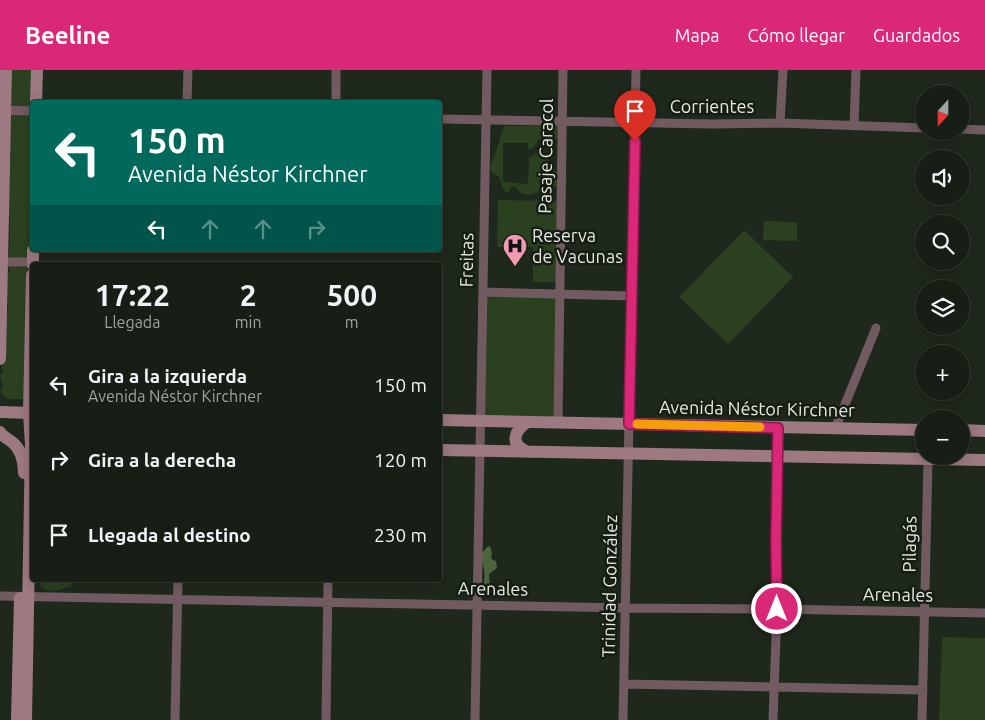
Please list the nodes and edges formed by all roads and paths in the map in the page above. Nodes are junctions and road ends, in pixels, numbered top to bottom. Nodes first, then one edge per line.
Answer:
1 (6, 70) edge
2 (37, 70) edge
3 (188, 70) edge
4 (336, 70) edge
5 (488, 70) edge
6 (563, 70) edge
7 (636, 70) edge
8 (783, 70) edge
9 (856, 70) edge
10 (36, 100) edge
11 (187, 100) edge
12 (336, 100) edge
13 (2, 110) edge
14 (30, 111) edge
15 (442, 119) edge
16 (486, 120) junction
17 (562, 121) junction
18 (635, 123) junction
19 (780, 123) junction
20 (854, 126) junction
21 (915, 128) edge
22 (970, 129) edge
23 (985, 130) edge
24 (1, 262) edge
25 (30, 263) edge
26 (483, 292) junction
27 (560, 294) junction
28 (632, 296) junction
29 (876, 328) dead end
30 (0, 359) edge
31 (0, 412) edge
32 (30, 413) edge
33 (442, 420) edge
34 (481, 421) junction
35 (527, 422) junction
36 (558, 423) junction
37 (629, 424) junction
38 (778, 428) junction
39 (835, 428) junction
40 (915, 430) edge
41 (970, 430) edge
42 (985, 431) edge
43 (0, 432) edge
44 (6, 443) edge
45 (30, 443) edge
46 (442, 450) edge
47 (480, 451) junction
48 (528, 452) junction
49 (629, 454) junction
50 (778, 456) junction
51 (915, 460) edge
52 (970, 460) edge
53 (985, 460) edge
54 (928, 465) edge
55 (30, 482) edge
56 (178, 582) edge
57 (328, 582) edge
58 (0, 596) edge
59 (24, 597) junction
60 (178, 599) junction
61 (327, 602) junction
62 (478, 605) junction
63 (626, 608) junction
64 (777, 609) junction
65 (925, 612) junction
66 (985, 613) edge
67 (624, 684) junction
68 (774, 687) junction
69 (923, 690) junction
70 (17, 720) edge
71 (26, 720) edge
72 (175, 720) edge
73 (326, 720) edge
74 (475, 720) edge
75 (623, 720) edge
76 (773, 720) edge
77 (922, 720) edge

1 - 13 main road
2 - 10 main road
3 - 11 street
4 - 12 street
5 - 16 street, Freitas
6 - 17 street, Pasaje Caracol
7 - 18 street, Trinidad González
8 - 19 street
9 - 20 street
13 - 14 street
13 - 24 main road
15 - 16 street, Corrientes
16 - 17 street, Corrientes
16 - 26 street, Freitas
17 - 18 street, Corrientes
17 - 27 street, Pasaje Caracol
18 - 19 street, Corrientes
18 - 28 street, Trinidad González
19 - 20 street, Corrientes
20 - 21 street, Corrientes
22 - 23 street
24 - 25 street
24 - 30 main road
26 - 27 street
26 - 34 street, Freitas
27 - 28 street
27 - 36 street, Pasaje Caracol
28 - 37 street, Trinidad González
29 - 39 street
31 - 32 main road
33 - 34 main road, Avenida Néstor Kirchner
34 - 35 main road, Avenida Néstor Kirchner
34 - 47 street, Freitas
35 - 36 main road, Avenida Néstor Kirchner
35 - 48 main road
36 - 37 main road, Avenida Néstor Kirchner
37 - 38 main road, Avenida Néstor Kirchner
37 - 49 street, Trinidad González
38 - 39 main road, Avenida Néstor Kirchner
38 - 50 street
39 - 40 main road, Avenida Néstor Kirchner
41 - 42 main road
43 - 44 main road
44 - 45 main road
44 - 59 main road
46 - 47 main road
47 - 48 main road
47 - 62 street, Freitas
48 - 49 main road
49 - 50 main road
49 - 63 street, Trinidad González
50 - 51 main road
50 - 64 street
52 - 53 main road
54 - 65 street, Pilagás
55 - 59 main road
56 - 60 street
57 - 61 street
58 - 59 street, Arenales
59 - 60 street, Arenales
59 - 70 main road
59 - 71 main road
60 - 61 street, Arenales
60 - 72 street
61 - 62 street, Arenales
61 - 73 street
62 - 63 street, Arenales
62 - 74 street, Freitas
63 - 64 street, Arenales
63 - 67 street, Trinidad González
64 - 65 street, Arenales
64 - 68 street
65 - 66 street, Arenales
65 - 69 street, Pilagás
67 - 68 street
67 - 75 street, Trinidad González
68 - 69 street
68 - 76 street
69 - 77 street, Pilagás

